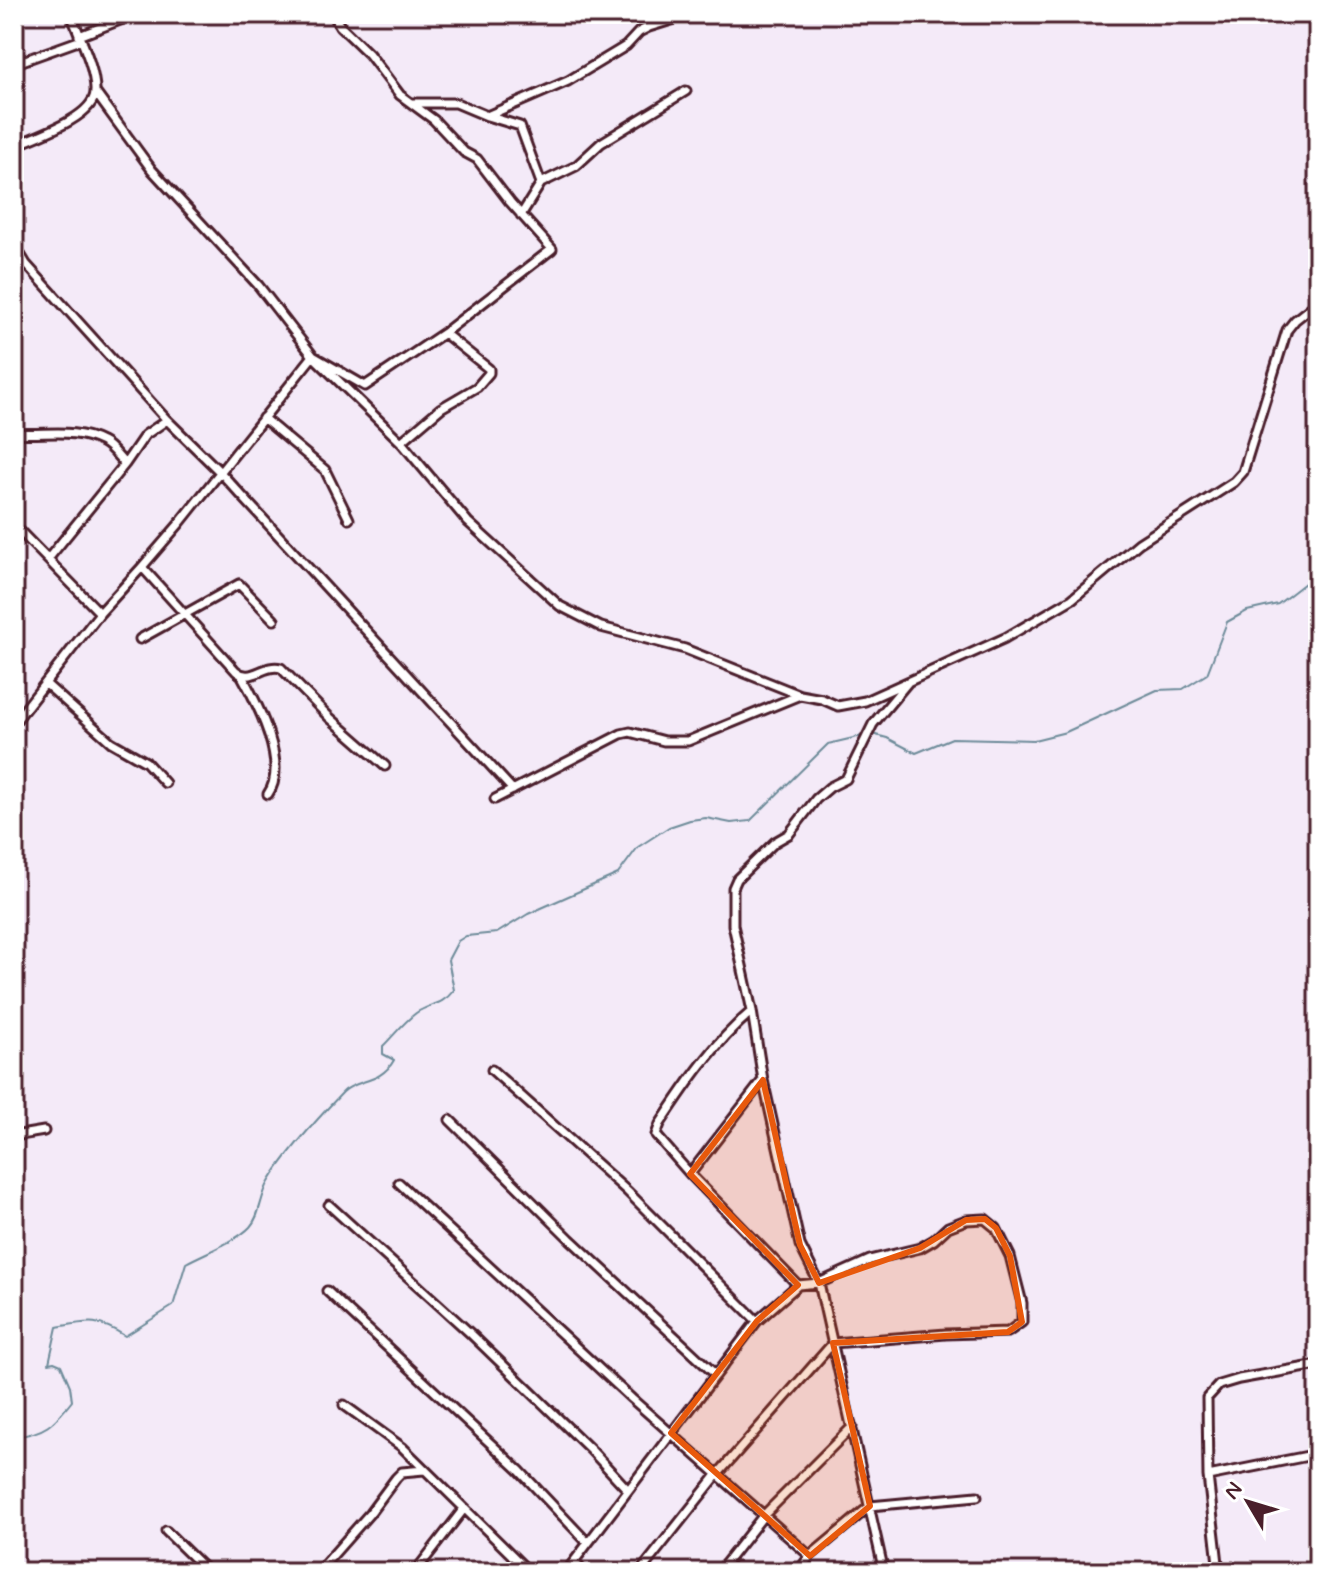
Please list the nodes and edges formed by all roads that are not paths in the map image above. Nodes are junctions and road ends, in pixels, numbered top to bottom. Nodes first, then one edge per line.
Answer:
1 (71, 14) edge
2 (136, 14) edge
3 (333, 14) edge
4 (691, 14) edge
5 (80, 38) junction
6 (14, 64) edge
7 (686, 91) dead end
8 (95, 92) junction
9 (410, 103) junction
10 (487, 116) junction
11 (14, 146) edge
12 (541, 183) junction
13 (521, 215) junction
14 (15, 248) edge
15 (1318, 302) edge
16 (444, 333) junction
17 (313, 356) junction
18 (263, 418) junction
19 (167, 420) junction
20 (14, 433) edge
21 (401, 442) junction
22 (125, 464) junction
23 (220, 472) junction
24 (349, 519) dead end
25 (14, 525) edge
26 (48, 559) junction
27 (142, 567) junction
28 (100, 613) junction
29 (184, 613) junction
30 (274, 620) dead end
31 (140, 639) dead end
32 (242, 676) junction
33 (909, 680) junction
34 (46, 684) junction
35 (800, 695) junction
36 (14, 723) edge
37 (385, 766) dead end
38 (165, 783) dead end
39 (513, 790) junction
40 (268, 794) dead end
41 (495, 799) dead end
42 (752, 1011) junction
43 (492, 1070) dead end
44 (763, 1080) junction
45 (450, 1120) dead end
46 (44, 1131) dead end
47 (14, 1136) edge
48 (690, 1174) junction
49 (399, 1183) dead end
50 (329, 1205) dead end
51 (819, 1283) junction
52 (798, 1285) junction
53 (327, 1291) dead end
54 (757, 1321) junction
55 (833, 1343) junction
56 (1318, 1365) edge
57 (716, 1375) junction
58 (344, 1405) dead end
59 (852, 1427) junction
60 (671, 1433) junction
61 (1318, 1454) edge
62 (424, 1470) junction
63 (717, 1475) junction
64 (1208, 1476) junction
65 (628, 1490) junction
66 (977, 1496) dead end
67 (870, 1506) junction
68 (463, 1510) junction
69 (763, 1516) junction
70 (166, 1531) dead end
71 (588, 1543) junction
72 (810, 1556) junction
73 (574, 1562) junction
74 (208, 1572) edge
75 (318, 1572) edge
76 (415, 1572) edge
77 (529, 1572) edge
78 (566, 1572) edge
79 (584, 1572) edge
80 (640, 1572) edge
81 (719, 1572) edge
82 (798, 1572) edge
83 (884, 1572) edge
84 (1219, 1572) edge

1 - 5 street
2 - 5 street
3 - 9 street
4 - 10 street
5 - 6 street
5 - 8 street
7 - 12 street
8 - 11 street
8 - 17 street
9 - 10 street
9 - 13 street
10 - 12 street
12 - 13 street
13 - 16 street
14 - 19 street
15 - 33 street
16 - 17 street
16 - 21 street
17 - 18 street
17 - 21 street
18 - 23 street
18 - 24 street
19 - 22 street
19 - 23 street
20 - 22 street
21 - 35 street
22 - 26 street
23 - 27 street
23 - 39 street
25 - 26 street
26 - 28 street
27 - 28 street
27 - 29 street
28 - 34 street
29 - 30 street
29 - 31 street
29 - 32 street
32 - 37 street
32 - 40 street
33 - 35 street
33 - 42 street
34 - 36 street
34 - 38 street
35 - 39 street
39 - 41 street
42 - 44 street
42 - 48 street
43 - 54 street
44 - 48 street
44 - 51 street
45 - 57 street
46 - 47 street
48 - 52 street
49 - 60 street
50 - 65 street
51 - 52 street
51 - 55 street
51 - 55 street
52 - 54 street
53 - 71 street
54 - 57 street
55 - 59 street
55 - 63 street
56 - 64 street
57 - 60 street
58 - 62 street
59 - 67 street
59 - 69 street
60 - 63 street
60 - 65 street
61 - 64 street
62 - 68 street
62 - 75 street
63 - 69 street
63 - 80 street
64 - 84 street
65 - 71 street
66 - 67 street
67 - 72 street
67 - 83 street
68 - 76 street
68 - 77 street
69 - 72 street
69 - 81 street
70 - 74 street
71 - 73 street
72 - 82 street
73 - 78 street
73 - 79 street

